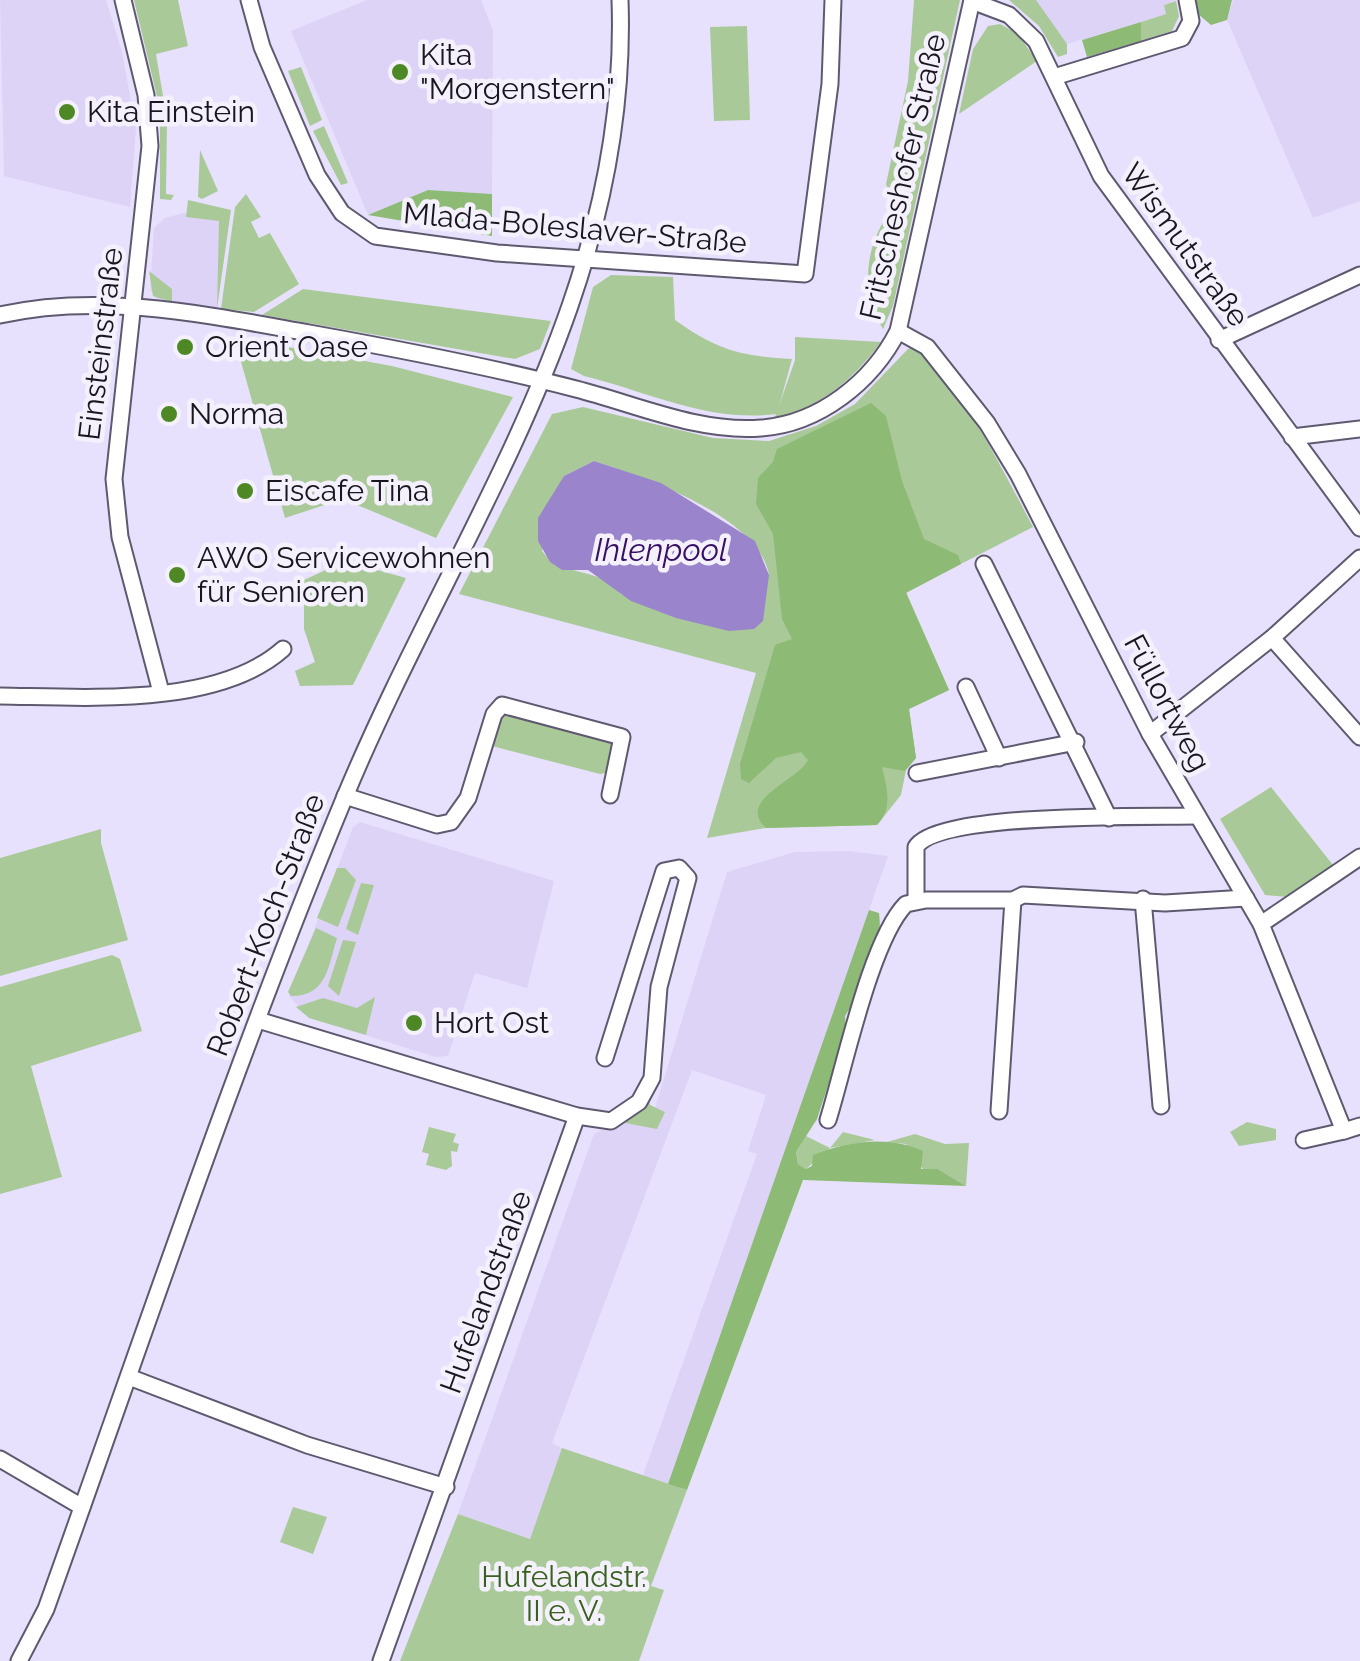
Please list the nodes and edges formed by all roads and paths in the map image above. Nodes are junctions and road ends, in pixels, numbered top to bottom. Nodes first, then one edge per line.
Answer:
1 (123, 0) edge
2 (249, 0) edge
3 (620, 0) edge
4 (833, 0) edge
5 (1188, 0) edge
6 (972, 1) edge
7 (1054, 78) junction
8 (586, 260) junction
9 (1360, 275) edge
10 (132, 308) junction
11 (0, 315) edge
12 (898, 332) junction
13 (1218, 340) junction
14 (544, 381) junction
15 (1360, 429) edge
16 (1292, 437) junction
17 (1360, 528) edge
18 (1360, 558) edge
19 (984, 564) dead end
20 (1272, 638) junction
21 (283, 649) dead end
22 (966, 687) dead end
23 (160, 692) junction
24 (0, 696) edge
25 (1150, 734) junction
26 (1360, 737) edge
27 (1076, 742) junction
28 (999, 758) junction
29 (916, 773) dead end
30 (345, 796) junction
31 (610, 796) dead end
32 (1196, 816) junction
33 (1110, 818) junction
34 (1360, 857) edge
35 (1246, 898) junction
36 (1143, 899) junction
37 (916, 900) junction
38 (1013, 900) junction
39 (1261, 924) junction
40 (632, 980) junction
41 (659, 987) junction
42 (258, 1020) junction
43 (605, 1058) dead end
44 (1161, 1106) dead end
45 (999, 1111) dead end
46 (577, 1116) junction
47 (828, 1120) dead end
48 (1352, 1129) edge
49 (1304, 1140) dead end
50 (129, 1377) junction
51 (0, 1458) edge
52 (446, 1487) junction
53 (82, 1507) junction
54 (23, 1656) edge
55 (381, 1661) edge

1 - 10 street, Einsteinstraße
2 - 8 street, Mlada-Boleslaver-Straße
3 - 8 street, Robert-Koch-Straße
4 - 8 street, Mlada-Boleslaver-Straße
5 - 7 street
6 - 7 street, Wismutstraße
6 - 12 street, Fritscheshofer Straße
7 - 13 street, Wismutstraße
8 - 14 street, Robert-Koch-Straße
9 - 13 street
10 - 11 street, Fritscheshofer Straße
10 - 14 street, Fritscheshofer Straße
10 - 23 street, Einsteinstraße
12 - 14 street, Fritscheshofer Straße
12 - 25 street, Füllortweg
13 - 16 street, Wismutstraße
14 - 30 street, Robert-Koch-Straße
15 - 16 street
16 - 17 street, Wismutstraße
18 - 20 street
19 - 27 street
20 - 25 street
20 - 26 street
21 - 23 street
22 - 28 street
23 - 24 street
25 - 32 street, Füllortweg
27 - 28 street
27 - 33 street
28 - 29 street
30 - 31 street
30 - 42 street, Robert-Koch-Straße
32 - 33 street
32 - 35 street, Füllortweg
33 - 37 street
34 - 39 street
35 - 36 street
35 - 39 street, Füllortweg
36 - 38 street
36 - 44 street
37 - 38 street
37 - 47 street
38 - 45 street
39 - 48 street, Füllortweg
40 - 41 street
40 - 41 street
40 - 43 street
41 - 46 street
42 - 46 street
42 - 50 street, Robert-Koch-Straße
46 - 52 street, Hufelandstraße
48 - 49 street, Füllortweg
50 - 52 street
50 - 53 street, Robert-Koch-Straße
51 - 53 street
52 - 55 street, Hufelandstraße
53 - 54 street, Robert-Koch-Straße

